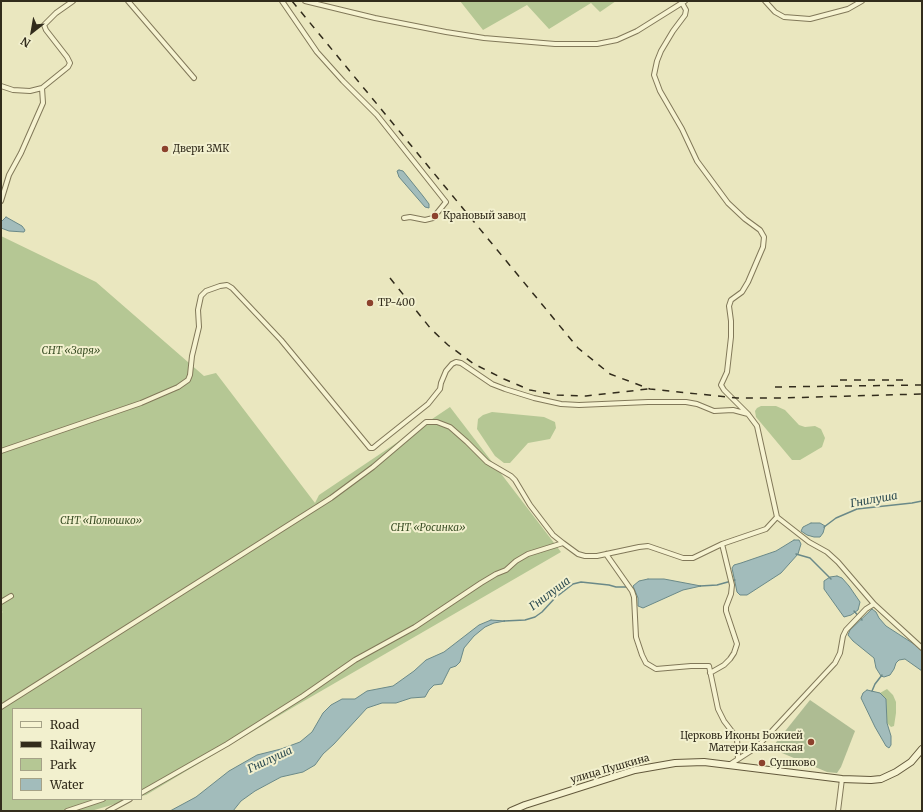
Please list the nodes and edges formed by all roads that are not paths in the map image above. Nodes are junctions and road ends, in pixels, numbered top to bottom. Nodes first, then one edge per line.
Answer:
1 (72, 1) edge
2 (128, 1) edge
3 (284, 1) edge
4 (305, 1) edge
5 (765, 1) edge
6 (862, 1) edge
7 (684, 2) edge
8 (194, 78) dead end
9 (1, 86) edge
10 (42, 88) junction
11 (1, 201) edge
12 (404, 218) dead end
13 (748, 414) junction
14 (1, 451) edge
15 (777, 517) junction
16 (563, 543) junction
17 (722, 544) junction
18 (606, 554) junction
19 (11, 596) dead end
20 (1, 602) edge
21 (874, 604) junction
22 (922, 648) edge
23 (710, 673) junction
24 (1, 707) edge
25 (922, 750) edge
26 (738, 759) junction
27 (729, 766) junction
28 (842, 779) junction
29 (142, 792) edge
30 (100, 800) edge
31 (119, 800) edge
32 (128, 800) edge
33 (123, 802) junction
34 (67, 811) edge
35 (108, 811) edge
36 (511, 811) edge
37 (838, 811) edge

1 - 10 street
2 - 8 street
3 - 12 street
4 - 7 street
5 - 6 street
7 - 13 street
9 - 10 street
10 - 11 street
13 - 14 street
13 - 15 street
15 - 17 street
15 - 21 street
16 - 18 street
16 - 24 street
16 - 29 street
17 - 18 street
17 - 23 street
18 - 23 street
19 - 20 street
21 - 22 street
21 - 26 street
23 - 26 street
25 - 28 main road, улица Пушкина
26 - 27 street
27 - 28 main road, улица Пушкина
27 - 36 main road, улица Пушкина
28 - 37 street
30 - 34 street
31 - 33 street
32 - 33 street
33 - 35 street

